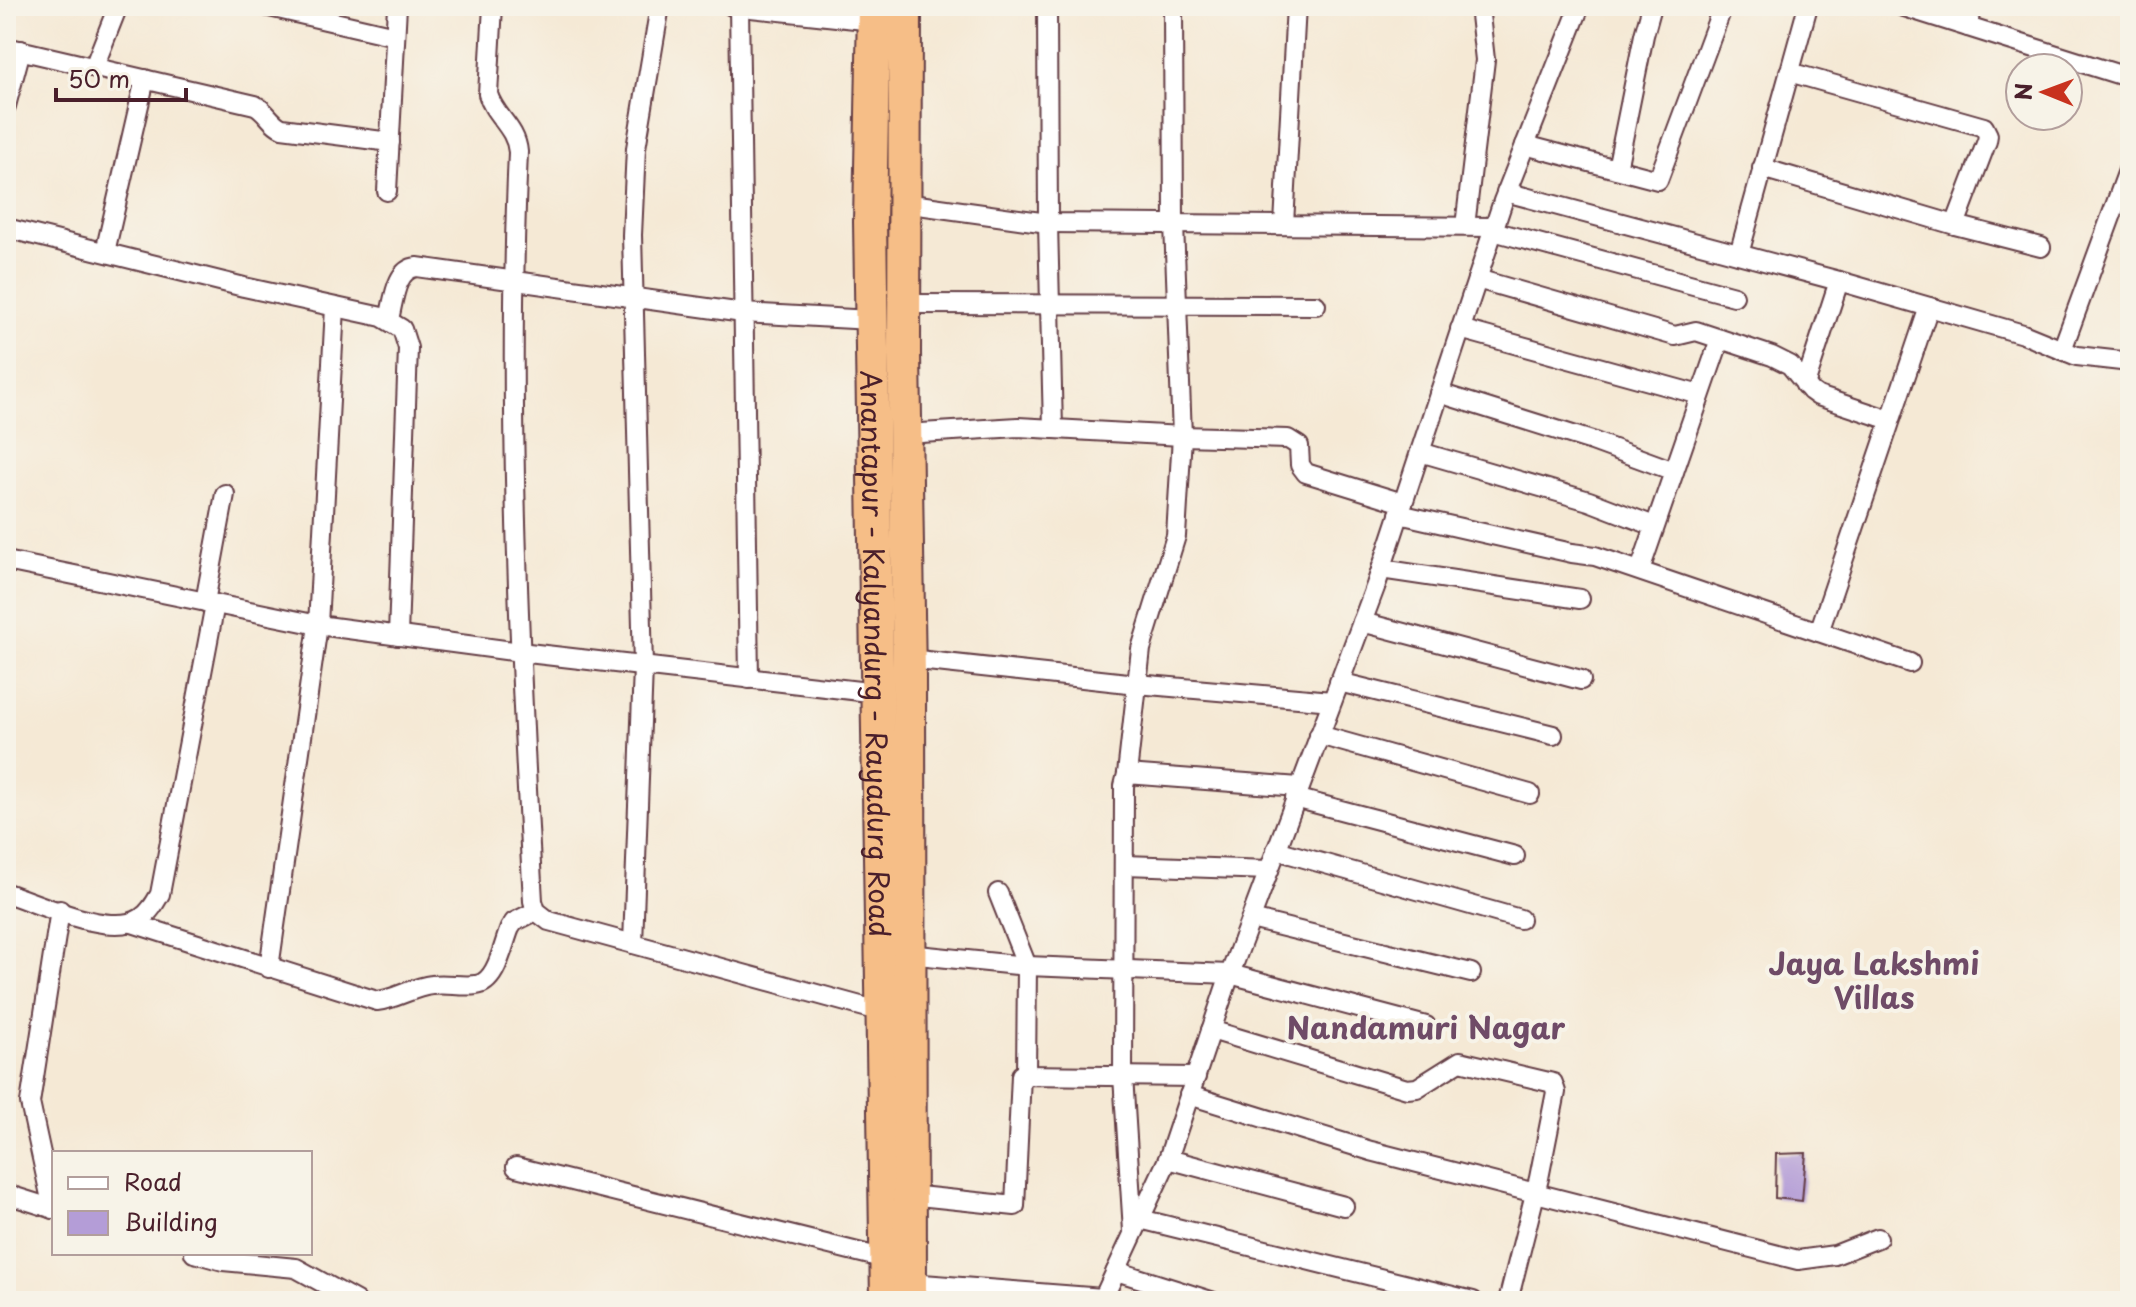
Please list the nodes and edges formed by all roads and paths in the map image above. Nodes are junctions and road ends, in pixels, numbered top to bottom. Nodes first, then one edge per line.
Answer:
1 (118, 6) edge
2 (265, 6) edge
3 (397, 6) edge
4 (493, 6) edge
5 (660, 6) edge
6 (732, 6) edge
7 (739, 6) edge
8 (905, 6) edge
9 (1047, 6) edge
10 (1173, 6) edge
11 (1296, 6) edge
12 (1479, 6) edge
13 (1652, 6) edge
14 (1723, 6) edge
15 (1808, 6) edge
16 (1901, 6) edge
17 (1971, 6) edge
18 (1573, 8) edge
19 (874, 13) edge
20 (1968, 27) junction
21 (395, 36) junction
22 (14, 48) edge
23 (94, 67) junction
24 (1789, 72) junction
25 (2130, 78) edge
26 (145, 79) junction
27 (6, 106) edge
28 (390, 142) junction
29 (1525, 145) junction
30 (2130, 165) edge
31 (1762, 168) junction
32 (1617, 169) junction
33 (387, 191) dead end
34 (1506, 192) junction
35 (904, 203) junction
36 (2121, 212) edge
37 (1048, 223) junction
38 (1174, 224) junction
39 (1284, 224) junction
40 (1955, 225) junction
41 (1465, 226) junction
42 (6, 228) edge
43 (1494, 229) junction
44 (2041, 247) dead end
45 (105, 252) junction
46 (1739, 254) junction
47 (1477, 279) junction
48 (512, 280) junction
49 (1839, 281) junction
50 (632, 296) junction
51 (1734, 296) dead end
52 (904, 304) junction
53 (1316, 305) dead end
54 (1050, 306) junction
55 (1177, 306) junction
56 (335, 307) junction
57 (1929, 307) junction
58 (743, 313) junction
59 (389, 319) junction
60 (871, 320) junction
61 (1460, 329) junction
62 (1720, 339) junction
63 (2062, 350) junction
64 (2128, 357) edge
65 (1805, 385) junction
66 (1439, 393) junction
67 (1700, 395) junction
68 (1890, 420) junction
69 (1053, 429) junction
70 (905, 434) junction
71 (1182, 436) junction
72 (1420, 452) junction
73 (1674, 471) junction
74 (225, 494) dead end
75 (1401, 508) junction
76 (1654, 526) junction
77 (6, 561) edge
78 (1381, 569) junction
79 (1640, 570) junction
80 (1580, 599) dead end
81 (210, 603) junction
82 (1362, 622) junction
83 (318, 625) junction
84 (1819, 632) junction
85 (398, 636) junction
86 (519, 652) junction
87 (909, 659) junction
88 (1910, 663) dead end
89 (643, 667) junction
90 (749, 679) junction
91 (1581, 680) dead end
92 (1339, 682) junction
93 (1137, 684) junction
94 (877, 693) junction
95 (1332, 701) junction
96 (1319, 735) junction
97 (1553, 735) dead end
98 (1127, 774) junction
99 (1297, 793) junction
100 (1530, 794) dead end
101 (1276, 850) junction
102 (1515, 856) dead end
103 (1125, 865) junction
104 (1269, 870) junction
105 (6, 893) edge
106 (998, 893) dead end
107 (60, 910) junction
108 (536, 911) junction
109 (1251, 919) junction
110 (1520, 919) dead end
111 (132, 923) junction
112 (633, 944) junction
113 (908, 954) junction
114 (1027, 966) junction
115 (269, 968) junction
116 (1125, 970) junction
117 (1471, 973) dead end
118 (1230, 974) junction
119 (895, 1015) junction
120 (1426, 1026) dead end
121 (1211, 1030) junction
122 (1026, 1075) junction
123 (1123, 1076) junction
124 (1196, 1077) junction
125 (1189, 1095) junction
126 (1168, 1159) junction
127 (516, 1167) dead end
128 (1535, 1193) junction
129 (6, 1194) edge
130 (909, 1195) junction
131 (52, 1204) edge
132 (1344, 1206) dead end
133 (52, 1209) edge
134 (1136, 1226) junction
135 (1878, 1238) dead end
136 (201, 1255) edge
137 (886, 1259) junction
138 (1116, 1271) junction
139 (902, 1295) edge
140 (1103, 1300) edge
141 (356, 1301) edge
142 (1211, 1301) edge
143 (1473, 1301) edge
144 (1508, 1301) edge

1 - 23 street
2 - 21 street
3 - 21 street
4 - 48 street
5 - 50 street
6 - 7 street
7 - 19 street
7 - 58 street
8 - 35 highway, Anantapur - Kalyandurg - Rayadurg Road
9 - 37 street
10 - 38 street
11 - 39 street
12 - 41 street
13 - 32 street
14 - 32 street
15 - 24 street
16 - 20 street
17 - 20 street
18 - 29 street
19 - 60 highway, Anantapur - Kalyandurg - Rayadurg Road
20 - 25 street
21 - 28 street
22 - 23 street
22 - 27 street
23 - 26 street
24 - 31 street
24 - 40 street
26 - 28 street
26 - 45 street
28 - 33 street
29 - 32 street
29 - 34 street
30 - 36 street
31 - 40 street
31 - 46 street
34 - 43 street
34 - 46 street
35 - 37 street
35 - 52 highway, Anantapur - Kalyandurg - Rayadurg Road
36 - 63 street
37 - 38 street
37 - 54 street
38 - 39 street
38 - 55 street
39 - 41 street
40 - 44 street
41 - 43 street
42 - 45 street
43 - 47 street
43 - 51 street
45 - 56 street
46 - 49 street
47 - 61 street
47 - 62 street
48 - 50 street
48 - 59 street
48 - 86 street
49 - 57 street
49 - 65 street
50 - 58 street
50 - 89 street
52 - 54 street
52 - 70 highway, Anantapur - Kalyandurg - Rayadurg Road
53 - 55 street
54 - 55 street
54 - 69 street
55 - 71 street
56 - 59 street
56 - 83 street
57 - 63 street
57 - 68 street
58 - 60 street
58 - 90 street
59 - 85 street
60 - 94 highway, Anantapur - Kalyandurg - Rayadurg Road
61 - 66 street
61 - 67 street
62 - 65 street
62 - 67 street
63 - 64 street
65 - 68 street
66 - 72 street
66 - 73 street
67 - 73 street
68 - 84 street
69 - 70 street
69 - 71 street
70 - 87 highway, Anantapur - Kalyandurg - Rayadurg Road
71 - 75 street
71 - 93 street
72 - 75 street
72 - 76 street
73 - 76 street
74 - 81 street
75 - 78 street
75 - 79 street
76 - 79 street
77 - 81 street
78 - 80 street
78 - 82 street
79 - 84 street
81 - 83 street
81 - 111 street
82 - 91 street
82 - 92 street
83 - 85 street
83 - 115 street
84 - 88 street
85 - 86 street
86 - 89 street
86 - 108 street
87 - 93 street
87 - 113 highway, Anantapur - Kalyandurg - Rayadurg Road
89 - 90 street
89 - 112 street
90 - 94 street
92 - 95 street
92 - 97 street
93 - 95 street
93 - 98 street
94 - 119 highway, Anantapur - Kalyandurg - Rayadurg Road
95 - 96 street
96 - 99 street
96 - 100 street
98 - 99 street
98 - 103 street
99 - 101 street
99 - 102 street
101 - 104 street
101 - 110 street
103 - 104 street
103 - 116 street
104 - 109 street
105 - 107 street
106 - 114 street
107 - 111 street
107 - 131 street
108 - 112 street
108 - 115 street
109 - 117 street
109 - 118 street
111 - 115 street
112 - 119 street
113 - 114 street
113 - 119 highway, Anantapur - Kalyandurg - Rayadurg Road
114 - 116 street
114 - 122 street
116 - 118 street
116 - 123 street
118 - 120 street
118 - 121 street
119 - 130 highway, Anantapur - Kalyandurg - Rayadurg Road
119 - 137 highway, Anantapur - Kalyandurg - Rayadurg Road
121 - 124 street
121 - 128 street
122 - 123 street
122 - 130 street
123 - 124 street
123 - 134 street
124 - 125 street
125 - 126 street
125 - 128 street
126 - 132 street
126 - 134 street
127 - 137 street
128 - 135 street
128 - 144 street
129 - 133 street
130 - 139 highway, Anantapur - Kalyandurg - Rayadurg Road
134 - 138 street
134 - 143 street
136 - 141 street
137 - 139 highway, Anantapur - Kalyandurg - Rayadurg Road
138 - 140 street
138 - 142 street
139 - 140 street

